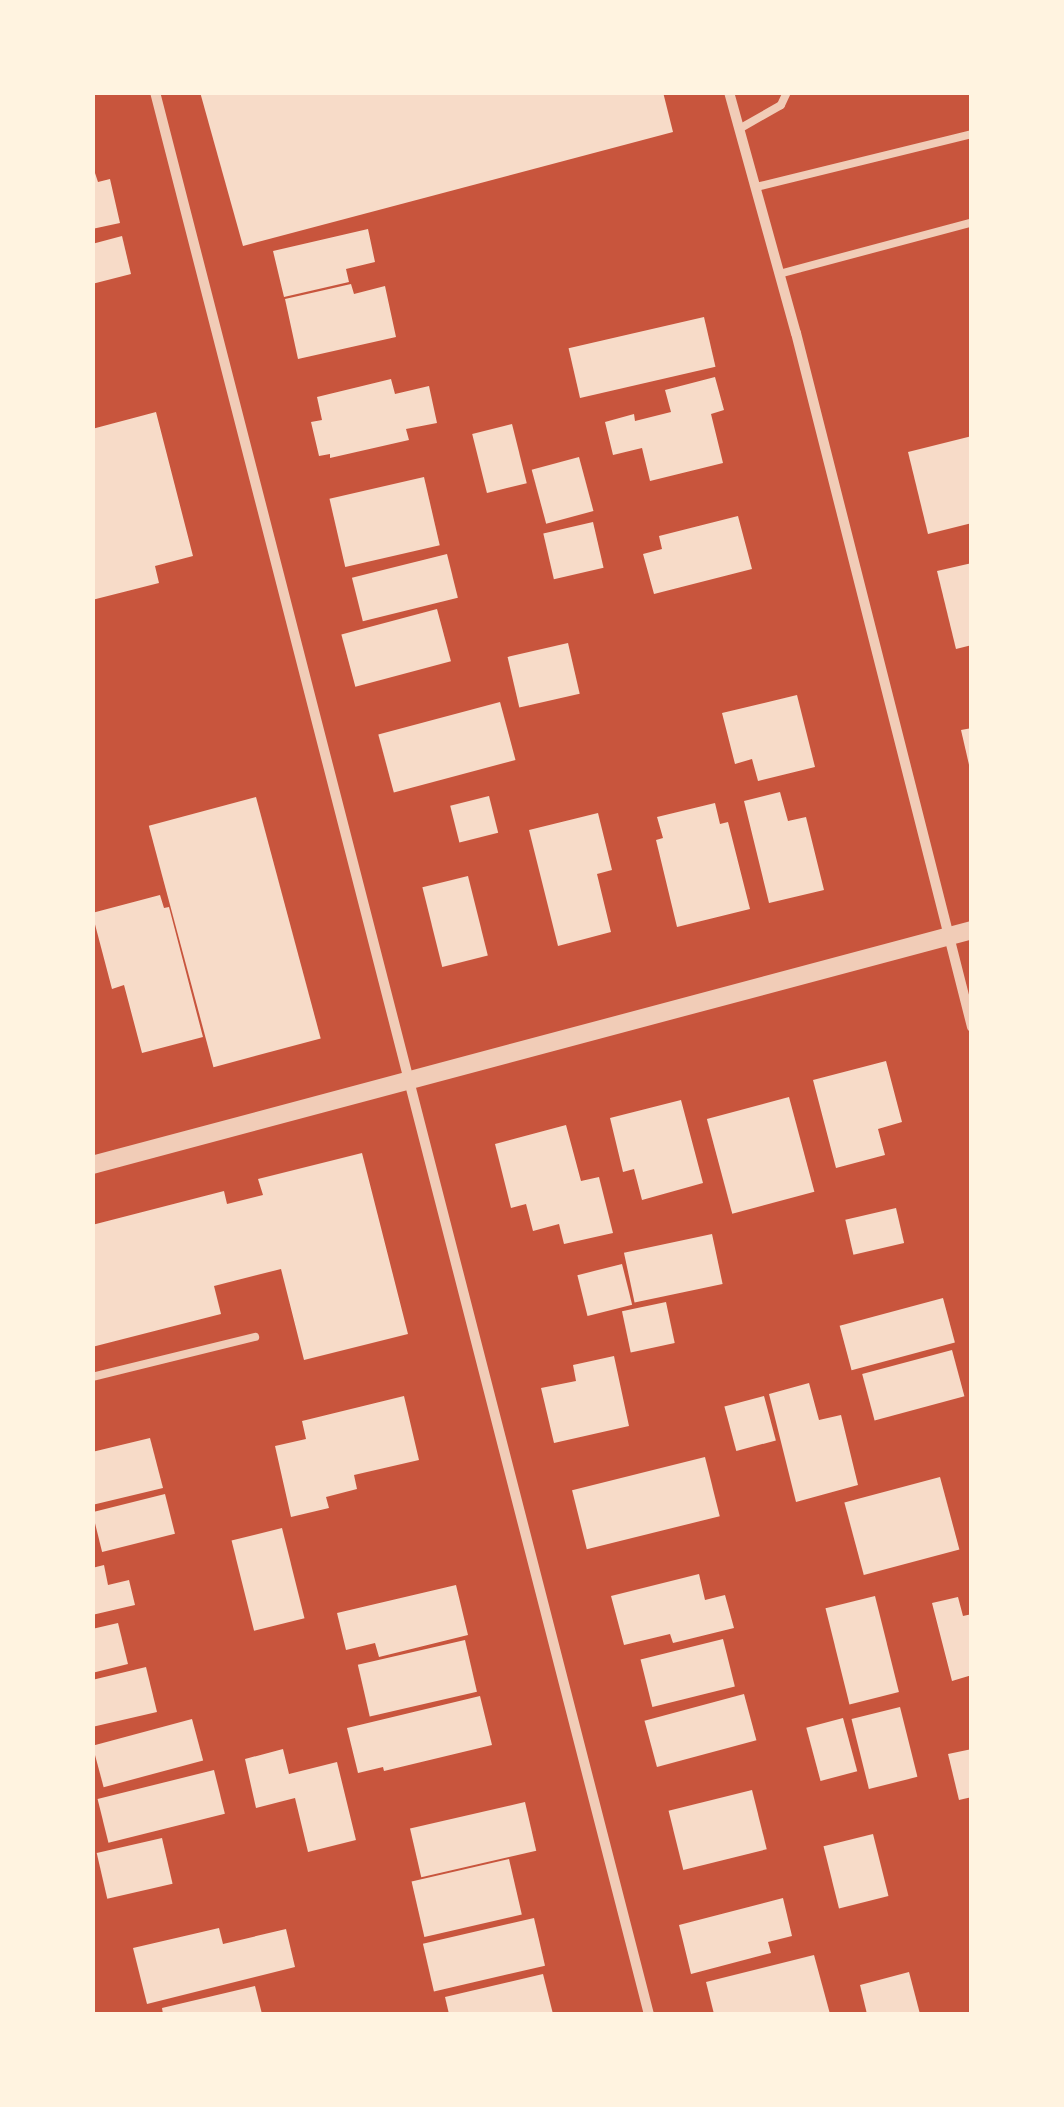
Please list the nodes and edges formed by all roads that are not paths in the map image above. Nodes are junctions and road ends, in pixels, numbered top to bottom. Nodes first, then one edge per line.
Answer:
1 (155, 92) edge
2 (729, 92) edge
3 (787, 92) edge
4 (739, 129) junction
5 (972, 134) edge
6 (756, 187) junction
7 (969, 223) dead end
8 (780, 274) junction
9 (972, 930) edge
10 (949, 936) junction
11 (972, 1026) edge
12 (408, 1082) junction
13 (92, 1165) edge
14 (255, 1338) dead end
15 (92, 1377) edge
16 (649, 2014) edge

1 - 12 street
2 - 4 street
3 - 4 lane
4 - 6 street
5 - 6 lane
6 - 8 street
7 - 8 lane
8 - 10 street
9 - 10 street
10 - 11 street
10 - 12 street
12 - 13 street
12 - 16 street
14 - 15 lane

